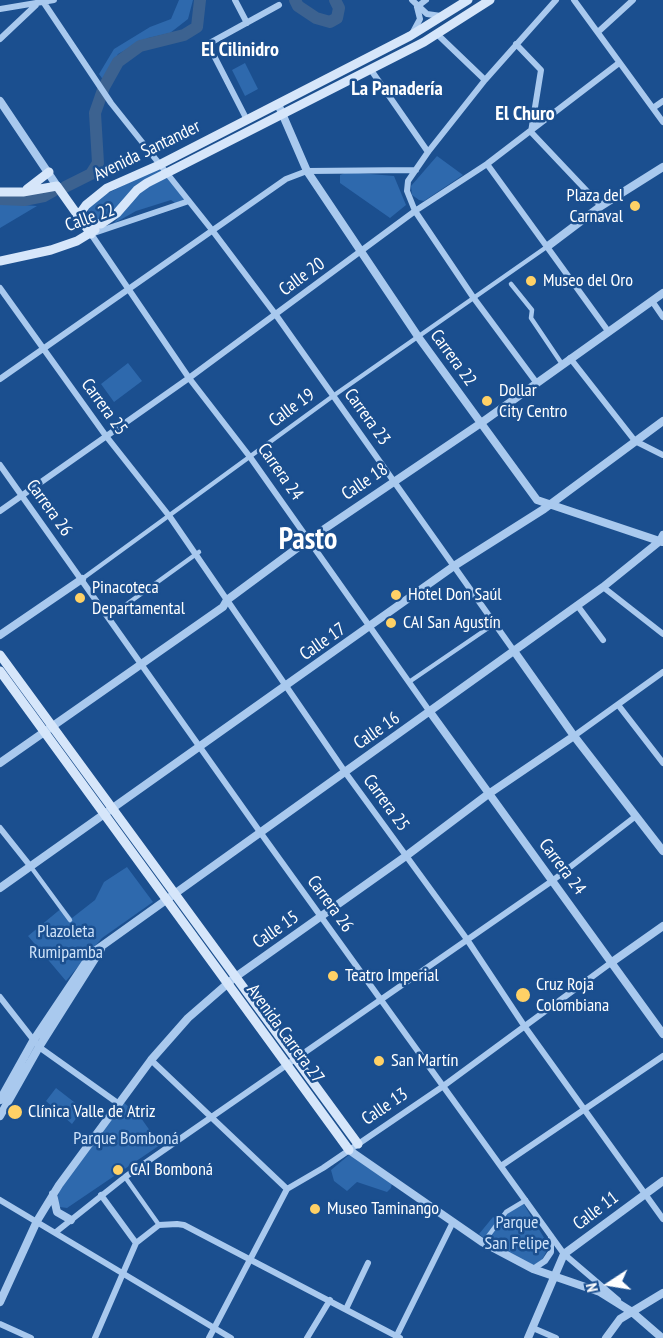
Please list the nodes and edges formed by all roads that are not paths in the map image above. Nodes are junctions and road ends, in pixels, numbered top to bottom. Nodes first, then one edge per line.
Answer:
1 (54, 0) edge
2 (235, 0) edge
3 (412, 0) edge
4 (426, 0) edge
5 (468, 0) edge
6 (490, 0) edge
7 (556, 0) edge
8 (574, 0) edge
9 (633, 0) edge
10 (44, 3) junction
11 (36, 5) junction
12 (279, 5) dead end
13 (417, 7) junction
14 (0, 9) edge
15 (442, 16) junction
16 (247, 23) junction
17 (598, 32) junction
18 (437, 34) junction
19 (410, 36) junction
20 (0, 39) edge
21 (516, 44) junction
22 (619, 63) junction
23 (371, 70) junction
24 (485, 80) junction
25 (0, 101) edge
26 (663, 101) edge
27 (278, 104) junction
28 (652, 108) junction
29 (283, 115) junction
30 (247, 120) junction
31 (663, 122) edge
32 (531, 132) junction
33 (428, 152) junction
34 (487, 164) junction
35 (159, 165) junction
36 (663, 167) edge
37 (416, 170) junction
38 (307, 171) junction
39 (48, 172) junction
40 (168, 174) junction
41 (57, 187) junction
42 (0, 192) edge
43 (23, 192) junction
44 (94, 197) junction
45 (66, 201) junction
46 (189, 201) junction
47 (601, 206) junction
48 (416, 211) junction
49 (81, 222) junction
50 (101, 224) junction
51 (212, 230) junction
52 (90, 234) junction
53 (548, 246) junction
54 (362, 251) junction
55 (0, 261) edge
56 (511, 284) dead end
57 (0, 288) edge
58 (129, 289) junction
59 (663, 293) edge
60 (473, 297) junction
61 (652, 301) junction
62 (276, 315) junction
63 (663, 317) edge
64 (608, 331) junction
65 (419, 338) junction
66 (44, 349) junction
67 (570, 358) junction
68 (562, 364) junction
69 (189, 378) junction
70 (0, 379) edge
71 (537, 382) junction
72 (333, 396) junction
73 (663, 421) edge
74 (481, 423) junction
75 (106, 436) junction
76 (634, 441) junction
77 (663, 455) edge
78 (250, 457) junction
79 (0, 465) edge
80 (394, 481) junction
81 (22, 496) junction
82 (551, 503) junction
83 (0, 511) edge
84 (170, 517) junction
85 (308, 540) junction
86 (662, 540) edge
87 (197, 554) junction
88 (454, 566) junction
89 (82, 579) junction
90 (603, 587) junction
91 (227, 600) junction
92 (577, 605) junction
93 (109, 617) junction
94 (494, 624) junction
95 (371, 626) junction
96 (663, 634) edge
97 (0, 635) edge
98 (603, 640) dead end
99 (514, 651) junction
100 (0, 655) edge
101 (142, 662) junction
102 (0, 671) edge
103 (663, 672) edge
104 (410, 682) junction
105 (285, 687) junction
106 (619, 706) junction
107 (430, 712) junction
108 (49, 730) junction
109 (574, 736) junction
110 (201, 746) junction
111 (0, 763) edge
112 (663, 763) edge
113 (345, 772) junction
114 (487, 795) junction
115 (114, 808) junction
116 (105, 814) junction
117 (636, 816) junction
118 (0, 828) edge
119 (260, 832) junction
120 (663, 851) edge
121 (406, 856) junction
122 (31, 867) junction
123 (552, 881) junction
124 (0, 888) edge
125 (171, 898) junction
126 (321, 917) junction
127 (70, 920) dead end
128 (663, 926) edge
129 (466, 938) junction
130 (612, 962) junction
131 (231, 980) junction
132 (0, 997) edge
133 (380, 998) junction
134 (8, 1006) junction
135 (0, 1011) edge
136 (525, 1027) junction
137 (663, 1034) edge
138 (36, 1044) junction
139 (663, 1056) edge
140 (151, 1060) junction
141 (291, 1062) junction
142 (442, 1087) junction
143 (0, 1100) edge
144 (119, 1104) junction
145 (585, 1108) junction
146 (0, 1116) edge
147 (213, 1116) junction
148 (353, 1147) junction
149 (501, 1166) junction
150 (124, 1177) junction
151 (663, 1181) edge
152 (287, 1189) junction
153 (645, 1193) junction
154 (53, 1194) junction
155 (101, 1195) junction
156 (0, 1200) edge
157 (526, 1200) junction
158 (663, 1219) edge
159 (71, 1220) junction
160 (37, 1221) junction
161 (453, 1222) junction
162 (159, 1225) junction
163 (56, 1232) junction
164 (550, 1232) junction
165 (136, 1243) junction
166 (483, 1243) junction
167 (564, 1254) junction
168 (249, 1258) junction
169 (368, 1263) dead end
170 (533, 1269) junction
171 (124, 1274) junction
172 (554, 1277) junction
173 (4, 1281) edge
174 (663, 1293) edge
175 (330, 1300) junction
176 (0, 1302) edge
177 (346, 1309) junction
178 (632, 1312) junction
179 (0, 1324) edge
180 (214, 1328) junction
181 (533, 1328) junction
182 (398, 1337) edge
183 (31, 1338) edge
184 (95, 1338) edge
185 (209, 1338) edge
186 (231, 1338) edge
187 (307, 1338) edge
188 (528, 1338) edge
189 (556, 1338) edge
190 (606, 1338) edge
191 (662, 1338) edge

1 - 10 street
2 - 16 street
3 - 13 street
4 - 13 street
5 - 15 main road, Avenida Santander
6 - 18 main road, Avenida Santander
7 - 21 street
8 - 17 street
9 - 17 street
10 - 11 street
10 - 35 street, Carrera 23
11 - 14 street
11 - 20 street
12 - 16 street
13 - 15 street
13 - 19 street
15 - 19 main road, Avenida Santander
16 - 30 street
17 - 22 street
18 - 23 main road, Avenida Santander
18 - 24 street
19 - 27 main road, Avenida Santander
21 - 24 street
21 - 32 street
22 - 28 street
22 - 32 street, Calle 20
23 - 29 main road, Avenida Santander
23 - 33 street
24 - 33 street
25 - 39 street, Carrera 24
26 - 28 street
27 - 29 street, Carrera 22
27 - 30 main road, Avenida Santander
28 - 31 street
29 - 38 street, Carrera 22
29 - 40 main road, Avenida Santander
30 - 35 main road, Avenida Santander
32 - 34 street, Calle 20
32 - 47 street
33 - 37 street
34 - 48 street, Calle 20
34 - 53 street
35 - 40 street, Carrera 23
35 - 44 main road, Avenida Santander
36 - 47 street, Calle 19
37 - 38 street
37 - 48 street
38 - 51 street
38 - 54 street, Carrera 22
39 - 41 street, Carrera 24
39 - 43 main road
40 - 46 street, Carrera 23
40 - 50 main road, Avenida Santander
41 - 43 main road
41 - 45 main road, Carrera 24
42 - 43 main road
44 - 45 main road
44 - 49 main road, Avenida Santander
45 - 49 main road, Carrera 24
46 - 51 street, Carrera 23
46 - 52 street, Calle 22
47 - 53 street, Calle 19
48 - 54 street, Calle 20
48 - 60 street
49 - 50 main road
49 - 52 main road, Carrera 24
50 - 52 main road, Avenida Santander
51 - 58 street
51 - 62 street, Carrera 23
52 - 55 main road, Calle 22
52 - 58 street, Carrera 24
53 - 60 street, Calle 19
53 - 64 street
54 - 62 street, Calle 20
54 - 65 street, Carrera 22
56 - 68 street
57 - 66 street, Carrera 25
58 - 66 street
58 - 69 street, Carrera 24
59 - 61 street, Calle 18
60 - 65 street, Calle 19
60 - 71 street
61 - 63 street
61 - 64 street, Calle 18
62 - 69 street, Calle 20
62 - 72 street, Carrera 23
64 - 67 street, Calle 18
65 - 72 street, Calle 19
65 - 74 street, Carrera 22
66 - 70 street
66 - 75 street, Carrera 25
67 - 68 street, Calle 18
67 - 76 street
68 - 71 street, Calle 18
69 - 75 street, Calle 20
69 - 78 street, Carrera 24
71 - 74 street, Calle 18
72 - 78 street, Calle 19
72 - 80 street, Carrera 23
73 - 76 street, Calle 17
74 - 80 street, Calle 18
74 - 82 street, Carrera 22
75 - 81 street, Calle 20
75 - 84 street, Carrera 25
76 - 77 street
76 - 82 street, Calle 17
78 - 84 street, Calle 19
78 - 85 street, Carrera 24
79 - 81 street, Carrera 26
80 - 85 street, Calle 18
80 - 88 street, Carrera 23
81 - 83 street, Calle 20
81 - 89 street, Carrera 26
82 - 86 street, Carrera 22
82 - 88 street, Calle 17
84 - 87 street, Carrera 25
84 - 89 street, Calle 19
85 - 91 street, Calle 18
85 - 95 street, Carrera 24
86 - 90 street, Calle 16
87 - 91 street, Carrera 25
87 - 93 street
88 - 94 street, Carrera 23
88 - 95 street, Calle 17
89 - 93 street, Carrera 26
89 - 97 street, Calle 19
90 - 92 street, Calle 16
90 - 96 street
91 - 101 street, Calle 18
91 - 105 street, Carrera 25
92 - 98 street
92 - 99 street, Calle 16
93 - 101 street, Carrera 26
94 - 99 street, Carrera 23
94 - 104 street
95 - 104 street, Carrera 24
95 - 105 street, Calle 17
99 - 107 street, Calle 16
99 - 109 street, Carrera 23
100 - 108 main road, Avenida Carrera 27
101 - 108 street, Calle 18
101 - 110 street, Carrera 26
102 - 108 main road, Avenida Carrera 27
103 - 106 street, Calle 15
104 - 107 street, Carrera 24
105 - 110 street, Calle 17
105 - 113 street, Carrera 25
106 - 109 street, Calle 15
106 - 112 street
107 - 113 street, Calle 16
107 - 114 street, Carrera 24
108 - 111 street, Calle 18
108 - 115 main road, Avenida Carrera 27
108 - 116 main road, Avenida Carrera 27
109 - 114 street, Calle 15
109 - 117 street, Carrera 23
110 - 115 street, Calle 17
110 - 119 street, Carrera 26
113 - 119 street, Calle 16
113 - 121 street, Carrera 25
114 - 121 street, Calle 15
114 - 123 street, Carrera 24
115 - 116 street, Calle 17
115 - 125 main road, Avenida Carrera 27
116 - 122 street, Calle 17
116 - 125 main road, Avenida Carrera 27
117 - 120 street, Carrera 23
117 - 123 street
118 - 122 street
119 - 125 street, Calle 16
119 - 126 street, Carrera 26
121 - 126 street, Calle 15
121 - 129 street, Carrera 25
122 - 124 street, Calle 17
122 - 127 street
123 - 129 street
123 - 130 street, Carrera 24
125 - 131 main road, Avenida Carrera 27
125 - 138 street, Calle 16
126 - 131 street, Calle 15
126 - 133 street, Carrera 26
128 - 130 street, Calle 13
129 - 133 street
129 - 136 street, Carrera 25
130 - 136 street, Calle 13
130 - 137 street, Carrera 24
131 - 140 street, Calle 15
131 - 141 main road, Avenida Carrera 27
132 - 134 street
133 - 141 street
133 - 142 street, Carrera 26
134 - 135 street
134 - 138 street
136 - 142 street, Calle 13
136 - 145 street, Carrera 25
138 - 143 street, Calle 16
138 - 144 street
138 - 146 street, Calle 16
139 - 145 street
140 - 144 street, Calle 15
140 - 147 street
141 - 147 street
141 - 148 main road, Avenida Carrera 27
142 - 148 street, Calle 13
142 - 149 street, Carrera 26
144 - 154 street, Calle 15
145 - 149 street
145 - 153 street, Carrera 25
147 - 150 street
147 - 152 street
148 - 152 street, Calle 13
148 - 161 street, Avenida Carrera 27
149 - 157 street, Carrera 26
150 - 155 street
150 - 162 street
151 - 153 street, Calle 11
152 - 168 street, Calle 13
153 - 158 street, Carrera 25
153 - 167 street, Calle 11
154 - 159 street
154 - 160 street, Calle 15
155 - 159 street
155 - 165 street
156 - 160 street
157 - 164 street, Carrera 26
157 - 166 street
159 - 163 street
160 - 163 street
160 - 173 street, Calle 15
161 - 166 street, Avenida Carrera 27
161 - 182 street
162 - 165 street
162 - 168 street
163 - 171 street
164 - 167 street, Carrera 26
164 - 170 street, Calle 11
165 - 171 street
166 - 170 street, Avenida Carrera 27
167 - 172 street, Calle 11
167 - 178 street, Carrera 26
168 - 175 street
168 - 180 street, Calle 13
169 - 177 street
170 - 172 street, Avenida Carrera 27
171 - 180 street
171 - 184 street
172 - 178 street, Avenida Carrera 27
172 - 181 street, Calle 11
173 - 176 street, Calle 15
174 - 178 street
175 - 177 street
175 - 187 street
177 - 182 street
178 - 190 street
178 - 191 street, Carrera 26
179 - 183 street
180 - 185 street, Calle 13
180 - 186 street
181 - 188 street, Calle 11
181 - 189 street

